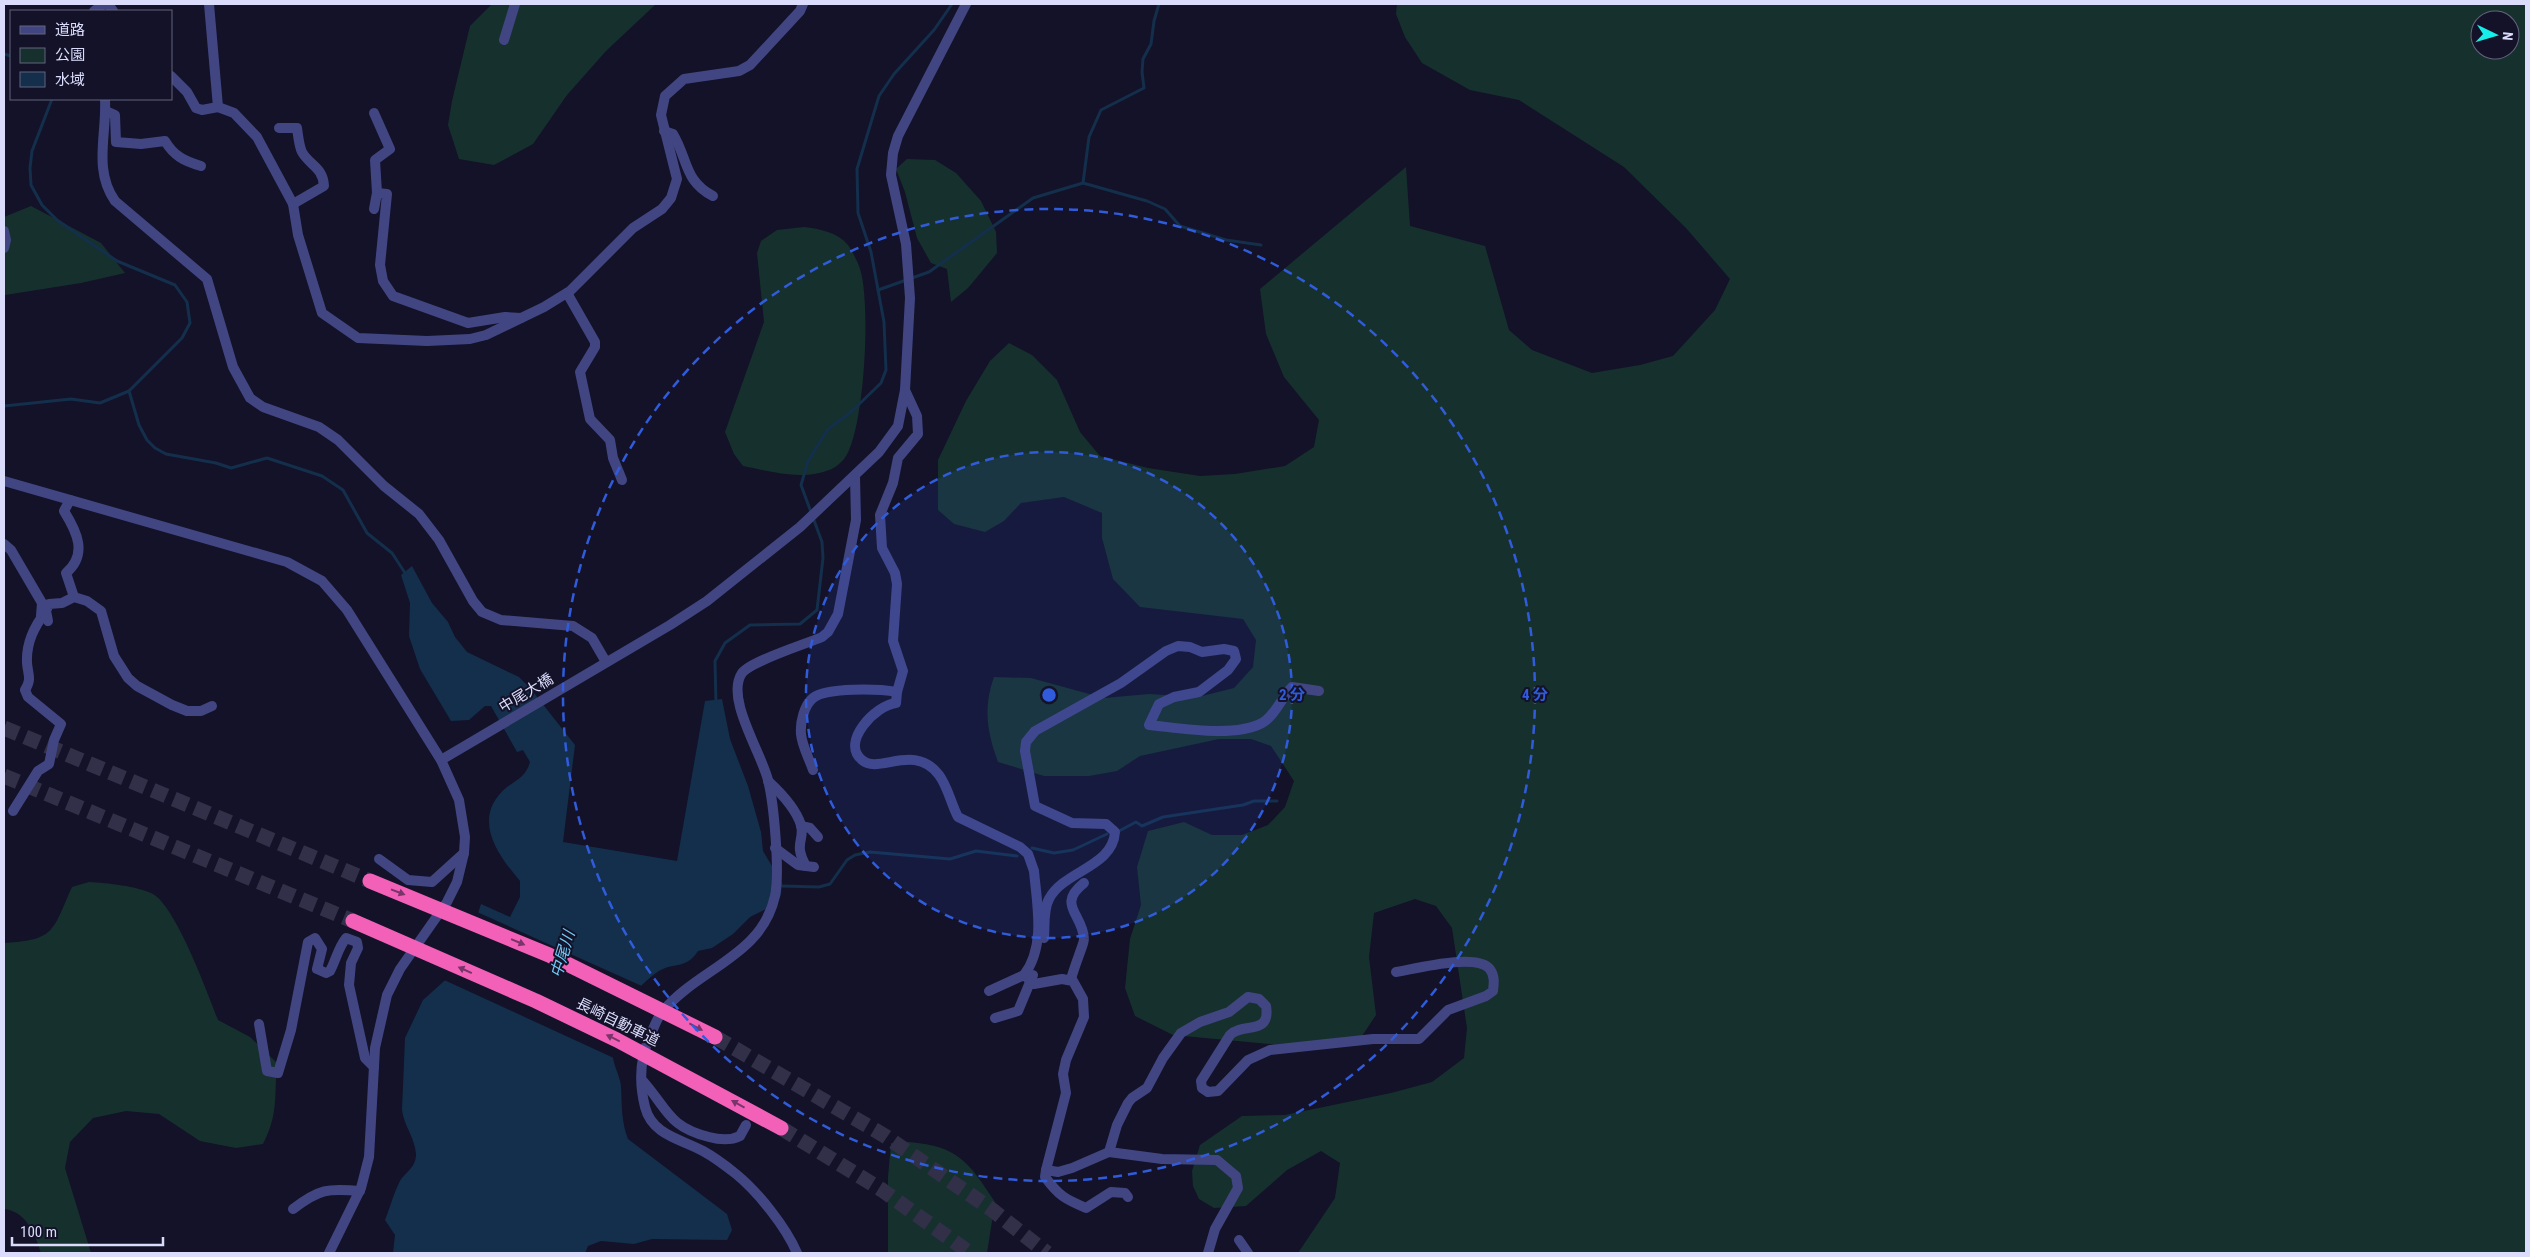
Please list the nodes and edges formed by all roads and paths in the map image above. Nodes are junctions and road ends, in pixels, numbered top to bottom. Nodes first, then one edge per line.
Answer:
1 (209, 4) edge
2 (515, 4) edge
3 (803, 4) edge
4 (966, 4) edge
5 (504, 40) dead end
6 (172, 77) edge
7 (105, 100) edge
8 (218, 107) junction
9 (106, 110) junction
10 (374, 113) dead end
11 (279, 128) dead end
12 (664, 131) junction
13 (201, 166) dead end
14 (377, 193) junction
15 (713, 196) dead end
16 (293, 204) junction
17 (374, 209) dead end
18 (4, 232) edge
19 (4, 248) edge
20 (567, 293) junction
21 (522, 318) junction
22 (905, 390) junction
23 (856, 476) junction
24 (622, 480) dead end
25 (4, 481) edge
26 (70, 500) junction
27 (4, 544) edge
28 (74, 597) junction
29 (45, 616) junction
30 (606, 662) junction
31 (1319, 690) dead end
32 (897, 692) junction
33 (212, 706) dead end
34 (441, 760) junction
35 (813, 770) dead end
36 (768, 781) junction
37 (13, 811) dead end
38 (801, 826) junction
39 (818, 837) dead end
40 (775, 848) junction
41 (464, 853) junction
42 (379, 859) dead end
43 (370, 881) tunnel mouth
44 (1084, 883) dead end
45 (353, 922) tunnel mouth
46 (1396, 972) dead end
47 (1027, 978) junction
48 (1071, 980) junction
49 (989, 992) dead end
50 (995, 1018) dead end
51 (259, 1024) dead end
52 (715, 1037) tunnel mouth
53 (374, 1067) junction
54 (642, 1080) junction
55 (746, 1124) dead end
56 (780, 1128) tunnel mouth
57 (1109, 1152) junction
58 (1046, 1170) junction
59 (360, 1191) junction
60 (1128, 1197) dead end
61 (293, 1209) dead end
62 (1239, 1240) dead end
63 (329, 1253) edge
64 (797, 1253) edge
65 (1208, 1253) edge
66 (1248, 1253) edge

1 - 8 street
2 - 5 street
3 - 12 street
4 - 22 street, 中尾大橋
6 - 8 street
7 - 9 street
8 - 16 street
9 - 13 street
9 - 30 street
10 - 14 street
11 - 16 street
12 - 15 street
12 - 20 street
14 - 17 street
14 - 21 street
16 - 21 street
18 - 19 street
20 - 21 street
20 - 24 street
22 - 23 street, 中尾大橋
22 - 32 street
23 - 30 street, 中尾大橋
23 - 36 street
25 - 26 street
26 - 28 street
26 - 34 street
27 - 29 street
28 - 29 street
28 - 33 street
29 - 37 street
30 - 34 street, 中尾大橋
31 - 47 street
32 - 35 street
32 - 47 street
34 - 41 street
36 - 38 street
36 - 40 street
38 - 39 street
38 - 40 street
40 - 54 street
41 - 42 street
41 - 53 street
43 -> 52 highway, 長崎自動車道
44 - 48 street
56 -> 45 highway, 長崎自動車道
46 - 57 street
47 - 48 street
47 - 49 street
47 - 50 street
48 - 58 street
51 - 53 street
53 - 59 street
54 - 55 street
54 - 64 street
57 - 58 street
57 - 65 street
58 - 60 street
59 - 61 street
59 - 63 street
62 - 66 street

